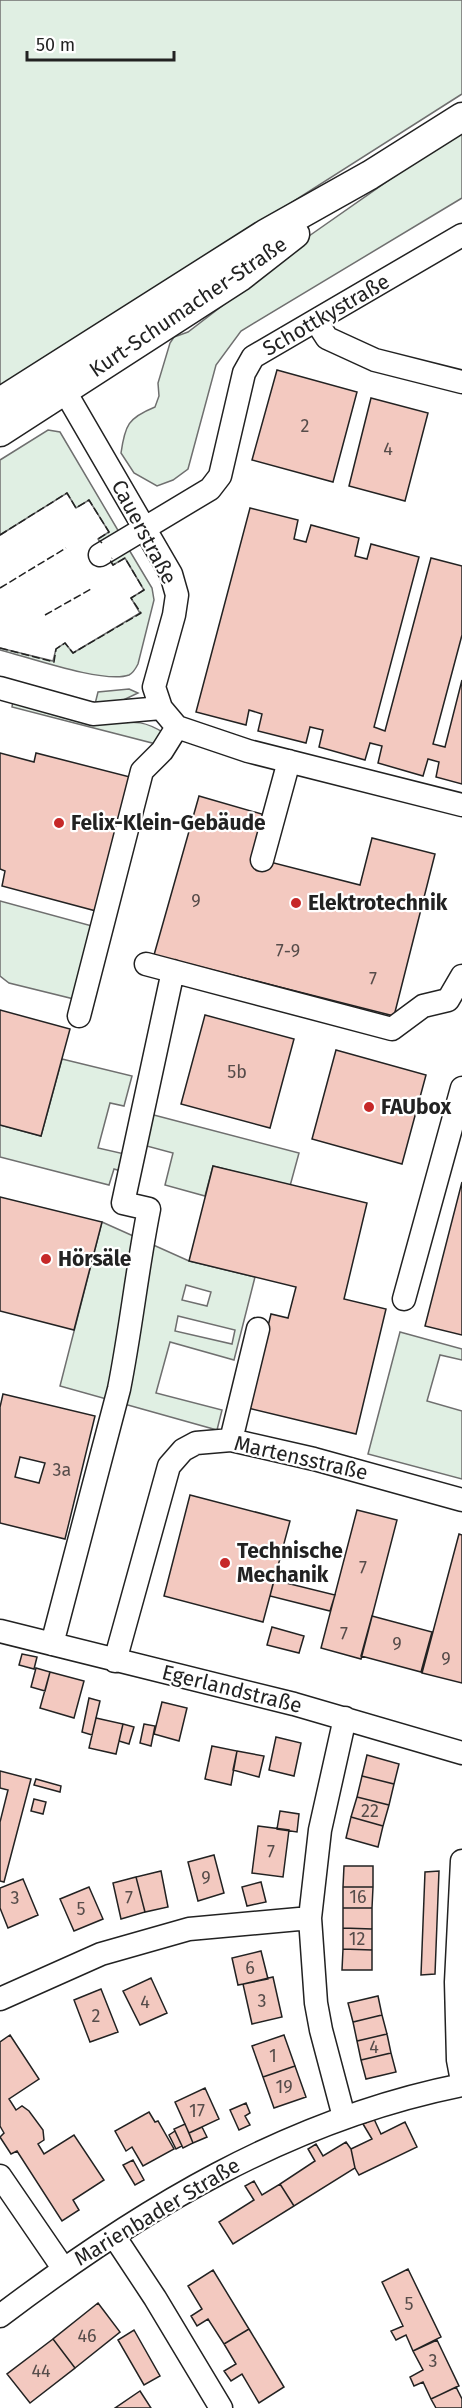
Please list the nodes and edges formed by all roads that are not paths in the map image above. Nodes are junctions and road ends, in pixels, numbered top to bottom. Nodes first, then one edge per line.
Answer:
1 (462, 117) edge
2 (462, 235) edge
3 (316, 321) junction
4 (59, 380) junction
5 (462, 382) edge
6 (0, 402) edge
7 (0, 432) edge
8 (145, 528) junction
9 (100, 555) dead end
10 (0, 688) edge
11 (161, 708) junction
12 (177, 727) junction
13 (289, 761) junction
14 (462, 805) edge
15 (262, 860) dead end
16 (146, 964) dead end
17 (173, 971) junction
18 (462, 976) edge
19 (79, 1016) dead end
20 (462, 1088) edge
21 (404, 1299) dead end
22 (258, 1329) dead end
23 (231, 1440) junction
24 (462, 1500) edge
25 (0, 1631) edge
26 (52, 1644) junction
27 (116, 1661) junction
28 (345, 1718) junction
29 (462, 1753) edge
30 (462, 1861) edge
31 (310, 1918) junction
32 (0, 1999) edge
33 (462, 2083) edge
34 (344, 2117) junction
35 (0, 2176) edge
36 (114, 2236) junction
37 (63, 2268) junction
38 (0, 2316) edge
39 (222, 2408) edge

1 - 4 main road, Kurt-Schumacher-Straße
2 - 3 street, Schottkystraße
3 - 5 street
3 - 8 street, Schottkystraße
4 - 6 main road, Kurt-Schumacher-Straße
4 - 7 main road, Kurt-Schumacher-Straße
4 - 8 street, Cauerstraße
8 - 9 street, Schottkystraße
8 - 11 street, Cauerstraße
10 - 11 street
11 - 12 street
12 - 13 street
12 - 19 street
13 - 14 street
13 - 15 street
16 - 17 street
17 - 18 street
17 - 26 street
20 - 21 street
22 - 23 street
23 - 24 street, Martensstraße
23 - 27 street, Martensstraße
25 - 26 street, Egerlandstraße
26 - 27 street, Egerlandstraße
27 - 28 street, Egerlandstraße
28 - 29 street, Egerlandstraße
28 - 31 street
30 - 33 street
31 - 32 street
31 - 34 street
33 - 34 street, Marienbader Straße
34 - 36 street, Marienbader Straße
35 - 37 street
36 - 37 street, Marienbader Straße
36 - 39 street
37 - 38 street, Marienbader Straße

